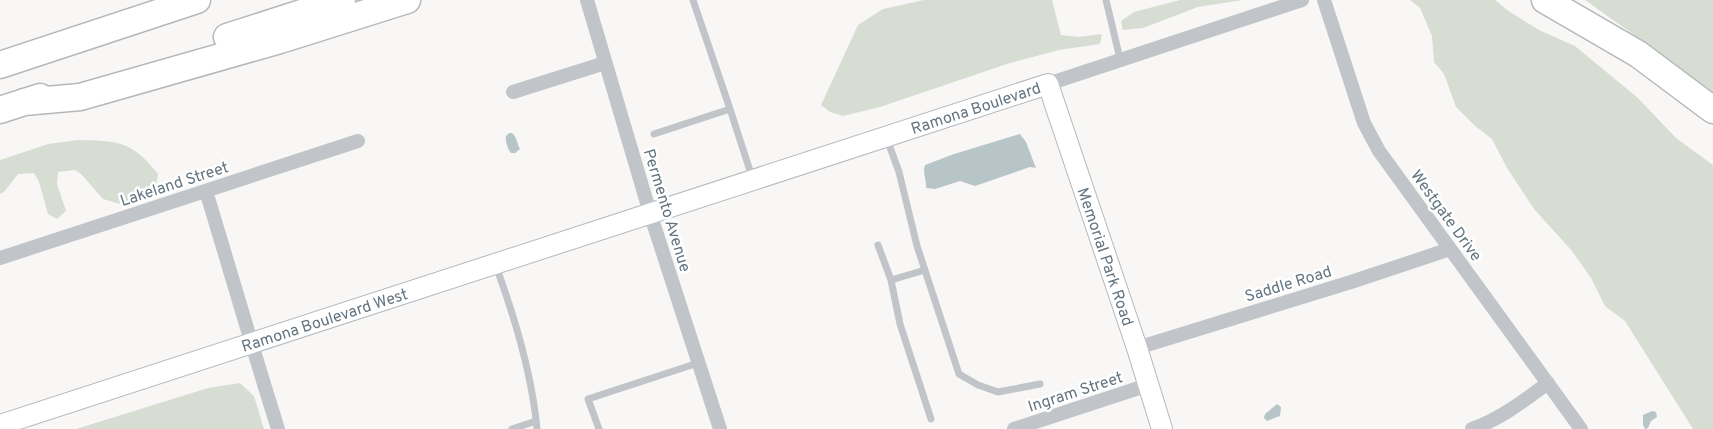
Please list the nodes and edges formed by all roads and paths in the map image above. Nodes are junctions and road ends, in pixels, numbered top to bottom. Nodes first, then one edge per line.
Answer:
1 (197, 0) edge
2 (342, 0) edge
3 (407, 0) edge
4 (587, 0) edge
5 (693, 0) edge
6 (1106, 0) edge
7 (1302, 0) edge
8 (1324, 0) edge
9 (1545, 0) edge
10 (1120, 59) junction
11 (605, 63) junction
12 (0, 65) edge
13 (1048, 84) junction
14 (513, 92) dead end
15 (24, 102) junction
16 (730, 109) junction
17 (0, 110) edge
18 (1713, 110) edge
19 (654, 134) dead end
20 (886, 137) junction
21 (358, 141) dead end
22 (753, 180) junction
23 (206, 191) junction
24 (650, 213) junction
25 (878, 245) dead end
26 (1450, 249) junction
27 (0, 258) edge
28 (495, 264) junction
29 (925, 270) junction
30 (891, 280) junction
31 (251, 344) junction
32 (1136, 348) junction
33 (698, 363) junction
34 (1548, 383) junction
35 (1040, 384) dead end
36 (1148, 385) junction
37 (930, 419) dead end
38 (0, 425) edge
39 (536, 425) edge
40 (278, 429) edge
41 (512, 429) edge
42 (599, 429) edge
43 (720, 429) edge
44 (1014, 429) edge
45 (1162, 429) edge
46 (1472, 429) edge
47 (1582, 429) edge

1 - 12 highway
2 - 15 highway
3 - 15 highway
4 - 11 street, Permento Avenue
5 - 16 lane
6 - 10 lane
7 - 10 street, Ramona Boulevard
8 - 26 street, Westgate Drive
9 - 18 highway
10 - 13 street, Ramona Boulevard
11 - 14 street
11 - 24 street, Permento Avenue
13 - 20 street, Ramona Boulevard
13 - 32 street, Memorial Park Road
15 - 17 highway
16 - 19 lane
16 - 22 lane
20 - 22 street, Ramona Boulevard
20 - 29 lane
21 - 23 street, Lakeland Street
22 - 24 street, Ramona Boulevard
23 - 27 street, Lakeland Street
23 - 31 street
24 - 28 street, Ramona Boulevard West
24 - 33 street, Permento Avenue
25 - 30 lane
26 - 32 street, Saddle Road
26 - 34 street, Westgate Drive
28 - 31 street, Ramona Boulevard West
28 - 39 lane
29 - 30 lane
29 - 35 lane
30 - 37 lane
31 - 38 street, Ramona Boulevard West
31 - 40 street
32 - 36 street, Memorial Park Road
33 - 42 lane
33 - 43 street, Permento Avenue
34 - 46 street
34 - 47 street, Westgate Drive
36 - 44 street, Ingram Street
36 - 45 street, Memorial Park Road
39 - 41 lane

